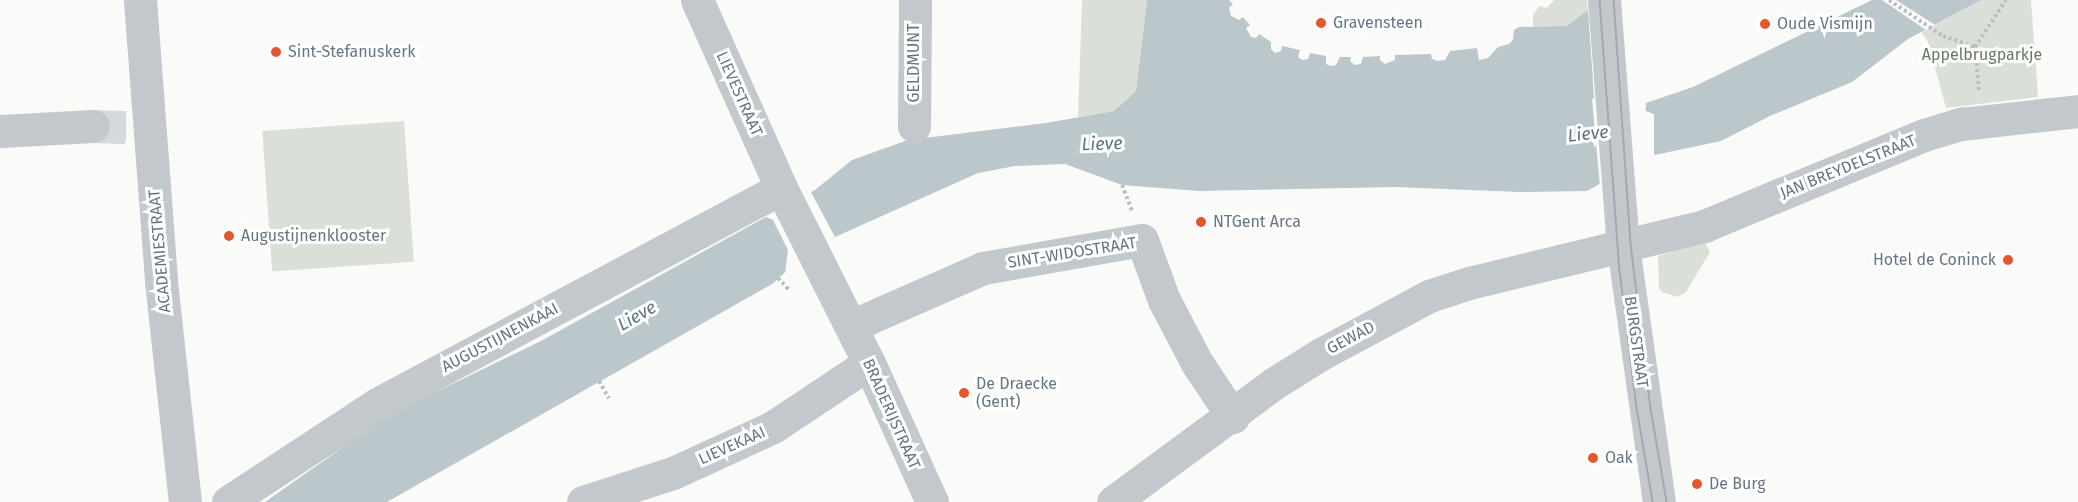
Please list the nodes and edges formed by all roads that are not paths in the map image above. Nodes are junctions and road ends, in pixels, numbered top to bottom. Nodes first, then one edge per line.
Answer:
1 (140, 0) edge
2 (697, 0) edge
3 (915, 0) edge
4 (1604, 0) edge
5 (2078, 111) edge
6 (93, 126) tunnel mouth
7 (914, 126) dead end
8 (0, 131) edge
9 (785, 196) junction
10 (1623, 246) junction
11 (855, 353) junction
12 (1233, 417) junction
13 (185, 502) edge
14 (228, 502) edge
15 (583, 502) edge
16 (932, 502) edge
17 (1113, 502) edge
18 (1659, 502) edge

1 - 13 street, ACADEMIESTRAAT
2 - 9 street, LIEVESTRAAT
3 - 7 street, GELDMUNT
4 - 10 street, BURGSTRAAT
5 - 10 street, JAN BREYDELSTRAAT
6 - 8 street
9 - 11 street
9 - 14 street, AUGUSTIJNENKAAI
10 - 12 street, GEWAD
10 - 18 street, BURGSTRAAT
11 - 12 street, SINT-WIDOSTRAAT
11 - 15 street, LIEVEKAAI
11 - 16 street, BRADERIJSTRAAT
12 - 17 street, GEWAD

